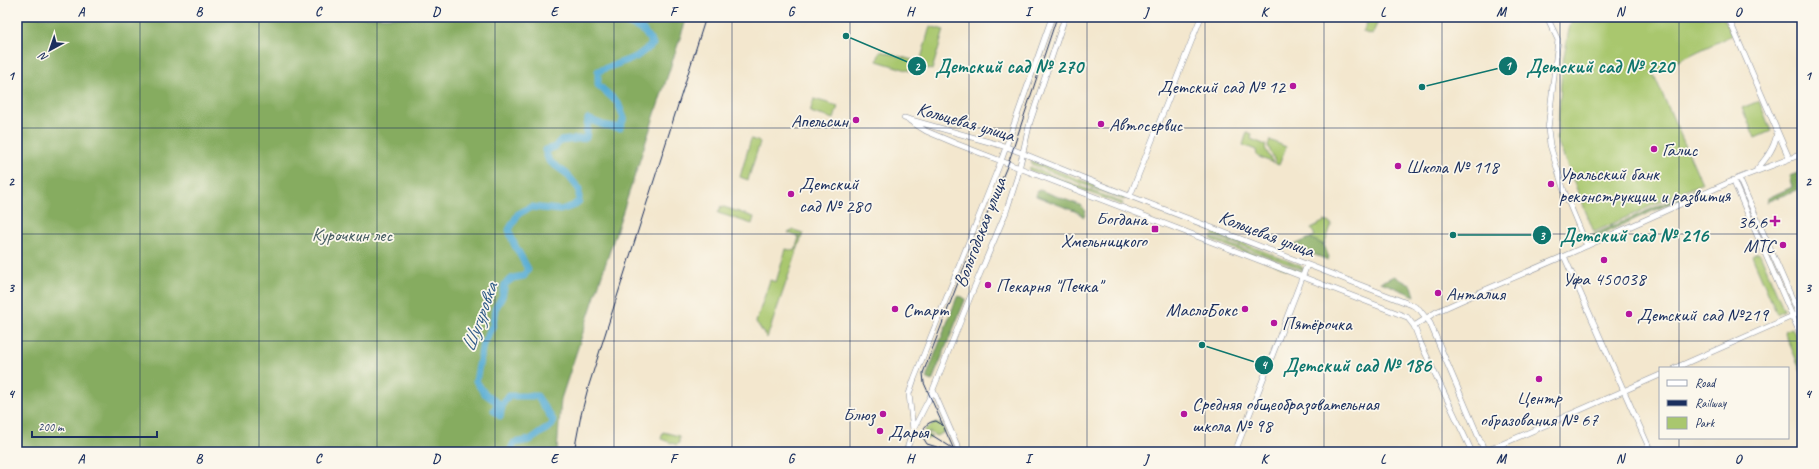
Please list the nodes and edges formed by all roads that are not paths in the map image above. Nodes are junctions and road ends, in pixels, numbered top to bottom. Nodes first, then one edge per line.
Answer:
1 (1052, 17) edge
2 (1065, 17) edge
3 (1201, 17) edge
4 (1547, 17) edge
5 (1728, 17) edge
6 (1777, 130) junction
7 (1007, 147) junction
8 (1022, 152) junction
9 (1802, 154) edge
10 (1789, 158) junction
11 (1001, 161) junction
12 (1018, 168) junction
13 (1756, 171) junction
14 (1739, 178) junction
15 (1733, 180) junction
16 (1130, 196) junction
17 (1587, 246) junction
18 (1564, 256) junction
19 (1307, 265) junction
20 (1302, 278) junction
21 (1798, 313) junction
22 (1792, 316) junction
23 (1428, 318) junction
24 (1802, 322) edge
25 (1414, 326) junction
26 (1802, 338) edge
27 (1677, 367) edge
28 (1659, 375) edge
29 (933, 390) junction
30 (1623, 391) junction
31 (913, 430) junction
32 (906, 452) edge
33 (960, 452) edge
34 (1235, 452) edge
35 (1472, 452) edge
36 (1485, 452) edge
37 (1650, 452) edge

1 - 7 main road, Вологодская улица
2 - 8 main road, Вологодская улица
3 - 16 main road
4 - 17 main road
5 - 6 main road
6 - 10 main road
6 - 13 main road
7 - 8 main road, Кольцевая улица
7 - 11 main road, Вологодская улица
7 - 11 main road, Кольцевая улица
8 - 12 main road, Вологодская улица
8 - 16 main road, Кольцевая улица
9 - 10 main road
10 - 13 main road
11 - 12 main road, Кольцевая улица
11 - 31 main road, Вологодская улица
12 - 20 main road, Кольцевая улица
12 - 29 main road, Вологодская улица
13 - 14 main road
14 - 15 main road
14 - 21 main road
15 - 17 main road
15 - 22 main road
16 - 19 main road, Кольцевая улица
17 - 18 main road
18 - 23 main road
18 - 30 main road
19 - 20 main road
19 - 23 main road, Кольцевая улица
20 - 25 main road, Кольцевая улица
20 - 34 main road
21 - 22 main road
21 - 24 main road
22 - 26 main road
22 - 27 main road
23 - 25 main road
23 - 36 main road, Кольцевая улица
25 - 35 main road, Кольцевая улица
28 - 30 main road
29 - 31 main road, Вологодская улица
29 - 33 main road
30 - 36 main road
30 - 37 main road
31 - 32 main road, Вологодская улица

